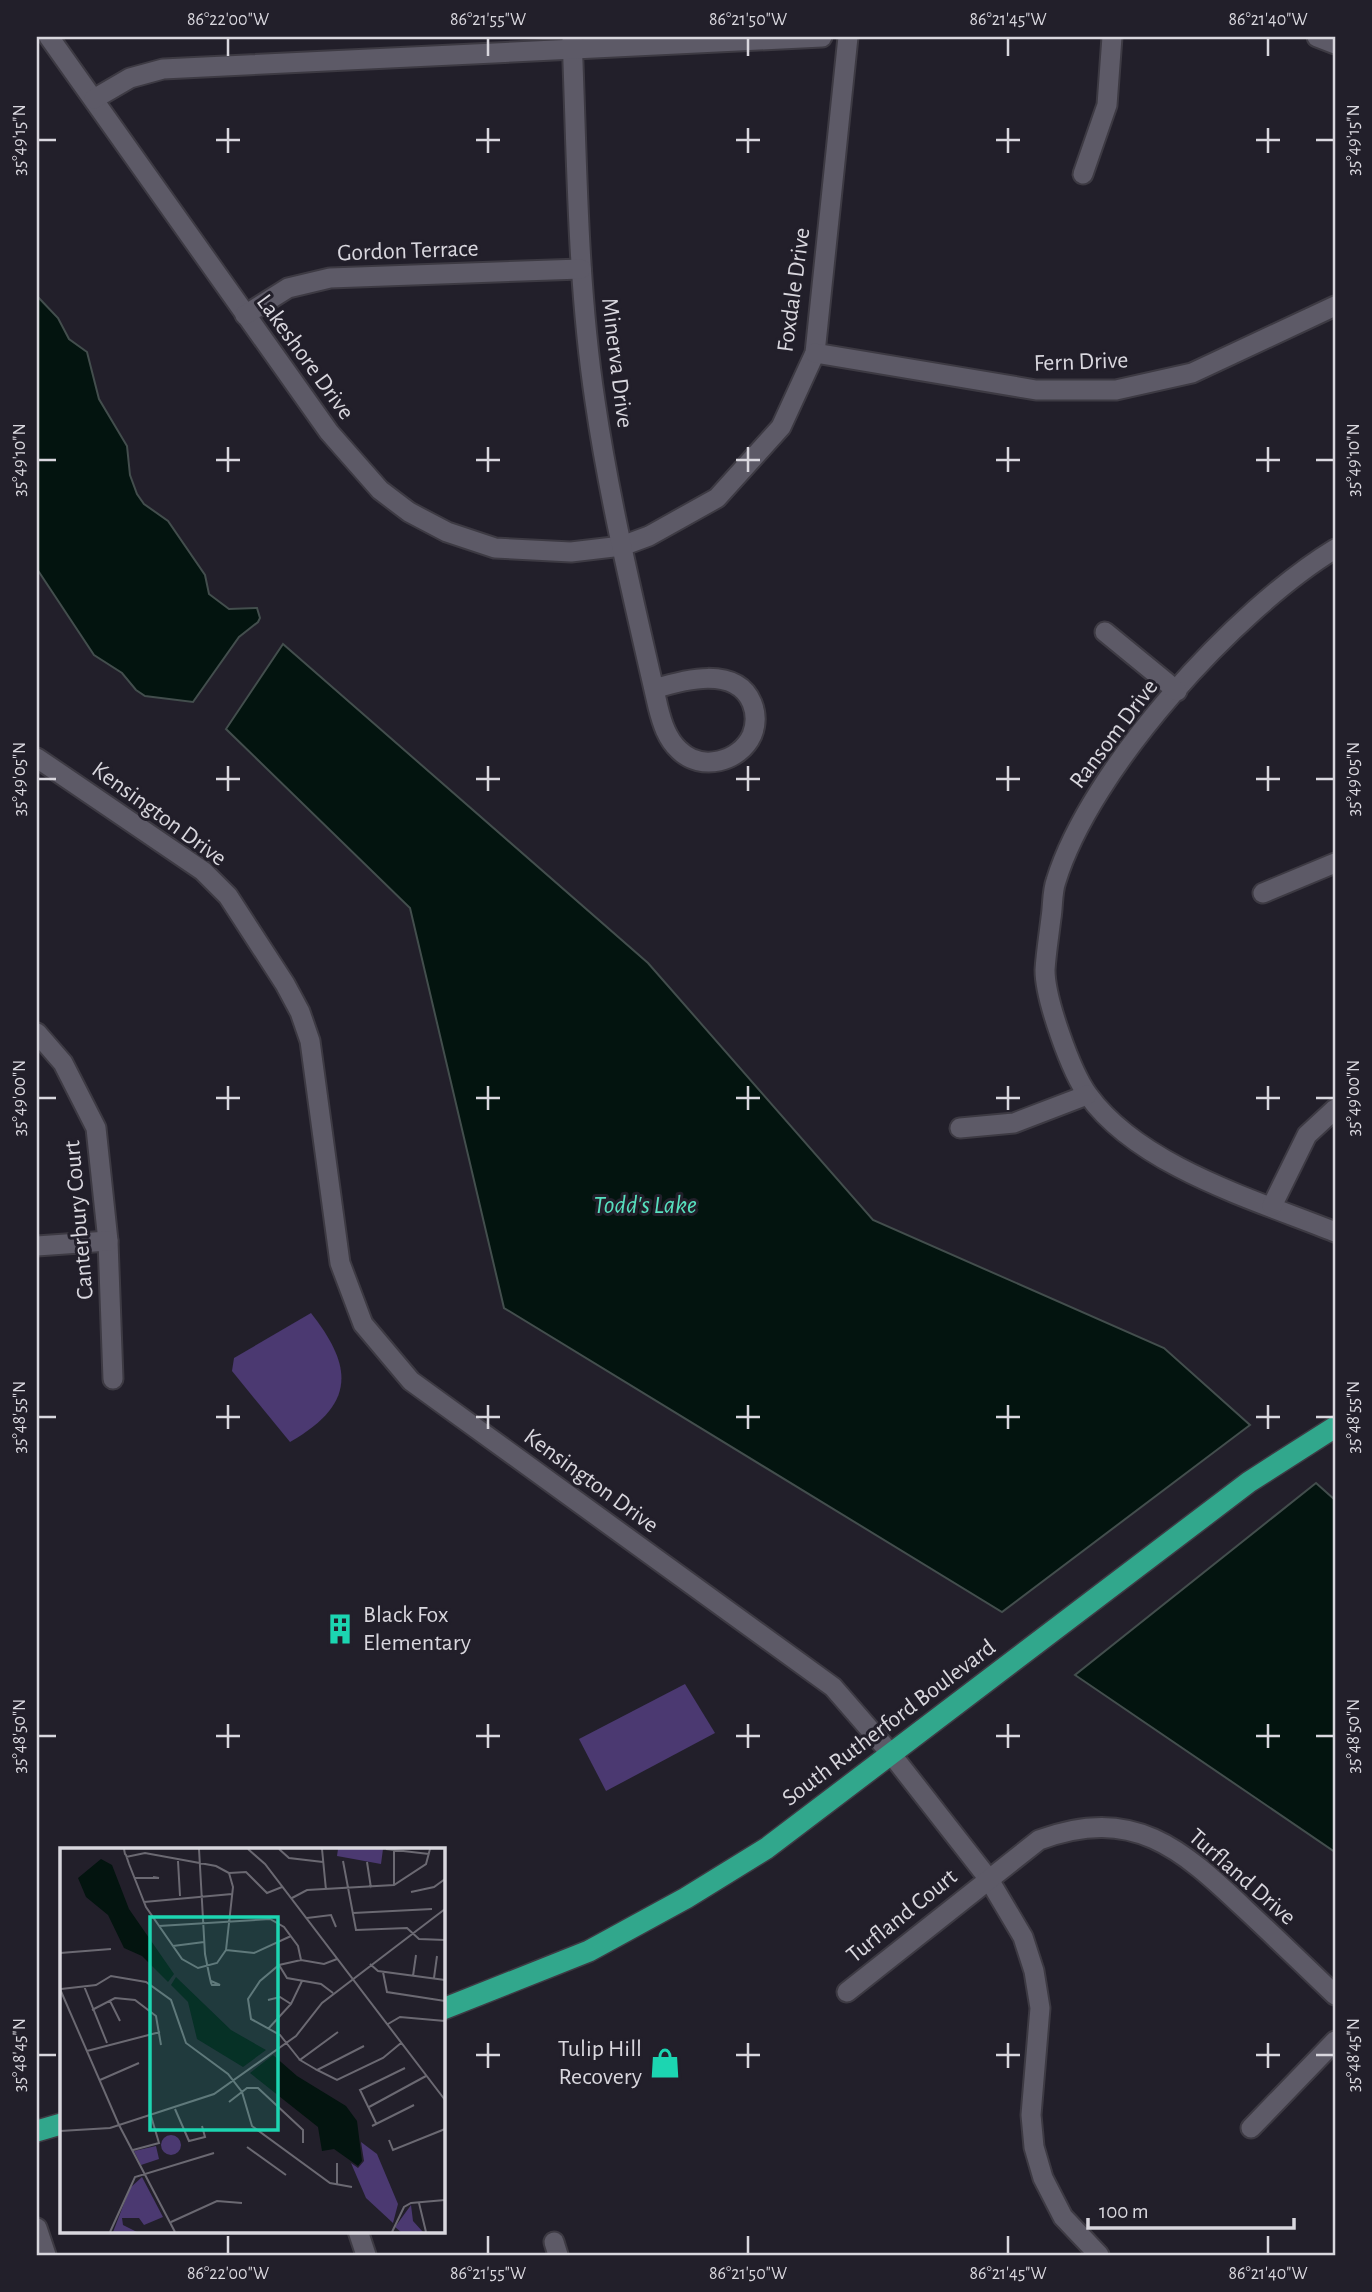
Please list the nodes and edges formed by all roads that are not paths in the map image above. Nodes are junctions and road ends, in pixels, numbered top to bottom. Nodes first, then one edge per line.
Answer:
1 (49, 37) edge
2 (822, 37) edge
3 (848, 37) edge
4 (1112, 37) edge
5 (1317, 37) edge
6 (572, 42) edge
7 (1335, 44) edge
8 (93, 99) junction
9 (1083, 174) dead end
10 (582, 269) junction
11 (1335, 306) edge
12 (244, 315) junction
13 (815, 353) junction
14 (622, 546) junction
15 (1335, 549) edge
16 (1105, 632) dead end
17 (654, 689) junction
18 (1177, 691) junction
19 (37, 758) edge
20 (1335, 863) edge
21 (1263, 893) dead end
22 (37, 1034) edge
23 (1087, 1095) junction
24 (1335, 1109) edge
25 (960, 1128) dead end
26 (1272, 1206) junction
27 (1335, 1232) edge
28 (108, 1241) junction
29 (37, 1246) edge
30 (113, 1379) dead end
31 (1335, 1427) edge
32 (892, 1755) junction
33 (988, 1878) junction
34 (847, 1992) dead end
35 (1335, 1995) edge
36 (444, 2009) edge
37 (1335, 2040) edge
38 (60, 2124) edge
39 (1251, 2128) dead end
40 (37, 2131) edge
41 (37, 2228) edge
42 (358, 2232) edge
43 (46, 2255) edge
44 (366, 2255) edge
45 (1098, 2255) edge

1 - 8 street, Lakeshore Drive
2 - 6 street
3 - 13 street, Foxdale Drive
4 - 9 street
5 - 7 street
6 - 8 street
6 - 10 street, Minerva Drive
8 - 12 street, Lakeshore Drive
10 - 12 street, Gordon Terrace
10 - 14 street, Minerva Drive
11 - 13 street, Fern Drive
12 - 14 street, Lakeshore Drive
13 - 14 street, Foxdale Drive
14 - 17 street, Minerva Drive
15 - 18 street, Ransom Drive
16 - 18 street
17 - 17 street, Minerva Drive
18 - 23 street, Ransom Drive
19 - 32 street, Kensington Drive
20 - 21 street
22 - 28 street, Canterbury Court
23 - 25 street
23 - 26 street, Ransom Drive
24 - 26 street
26 - 27 street, Ransom Drive
28 - 29 street
28 - 30 street, Canterbury Court
31 - 32 highway, South Rutherford Boulevard
32 - 33 street, Kensington Drive
32 - 36 highway, South Rutherford Boulevard
33 - 34 street, Turfland Court
33 - 35 street, Turfland Drive
33 - 45 street, Kensington Drive
37 - 39 street
38 - 40 highway
41 - 43 street
42 - 44 street

